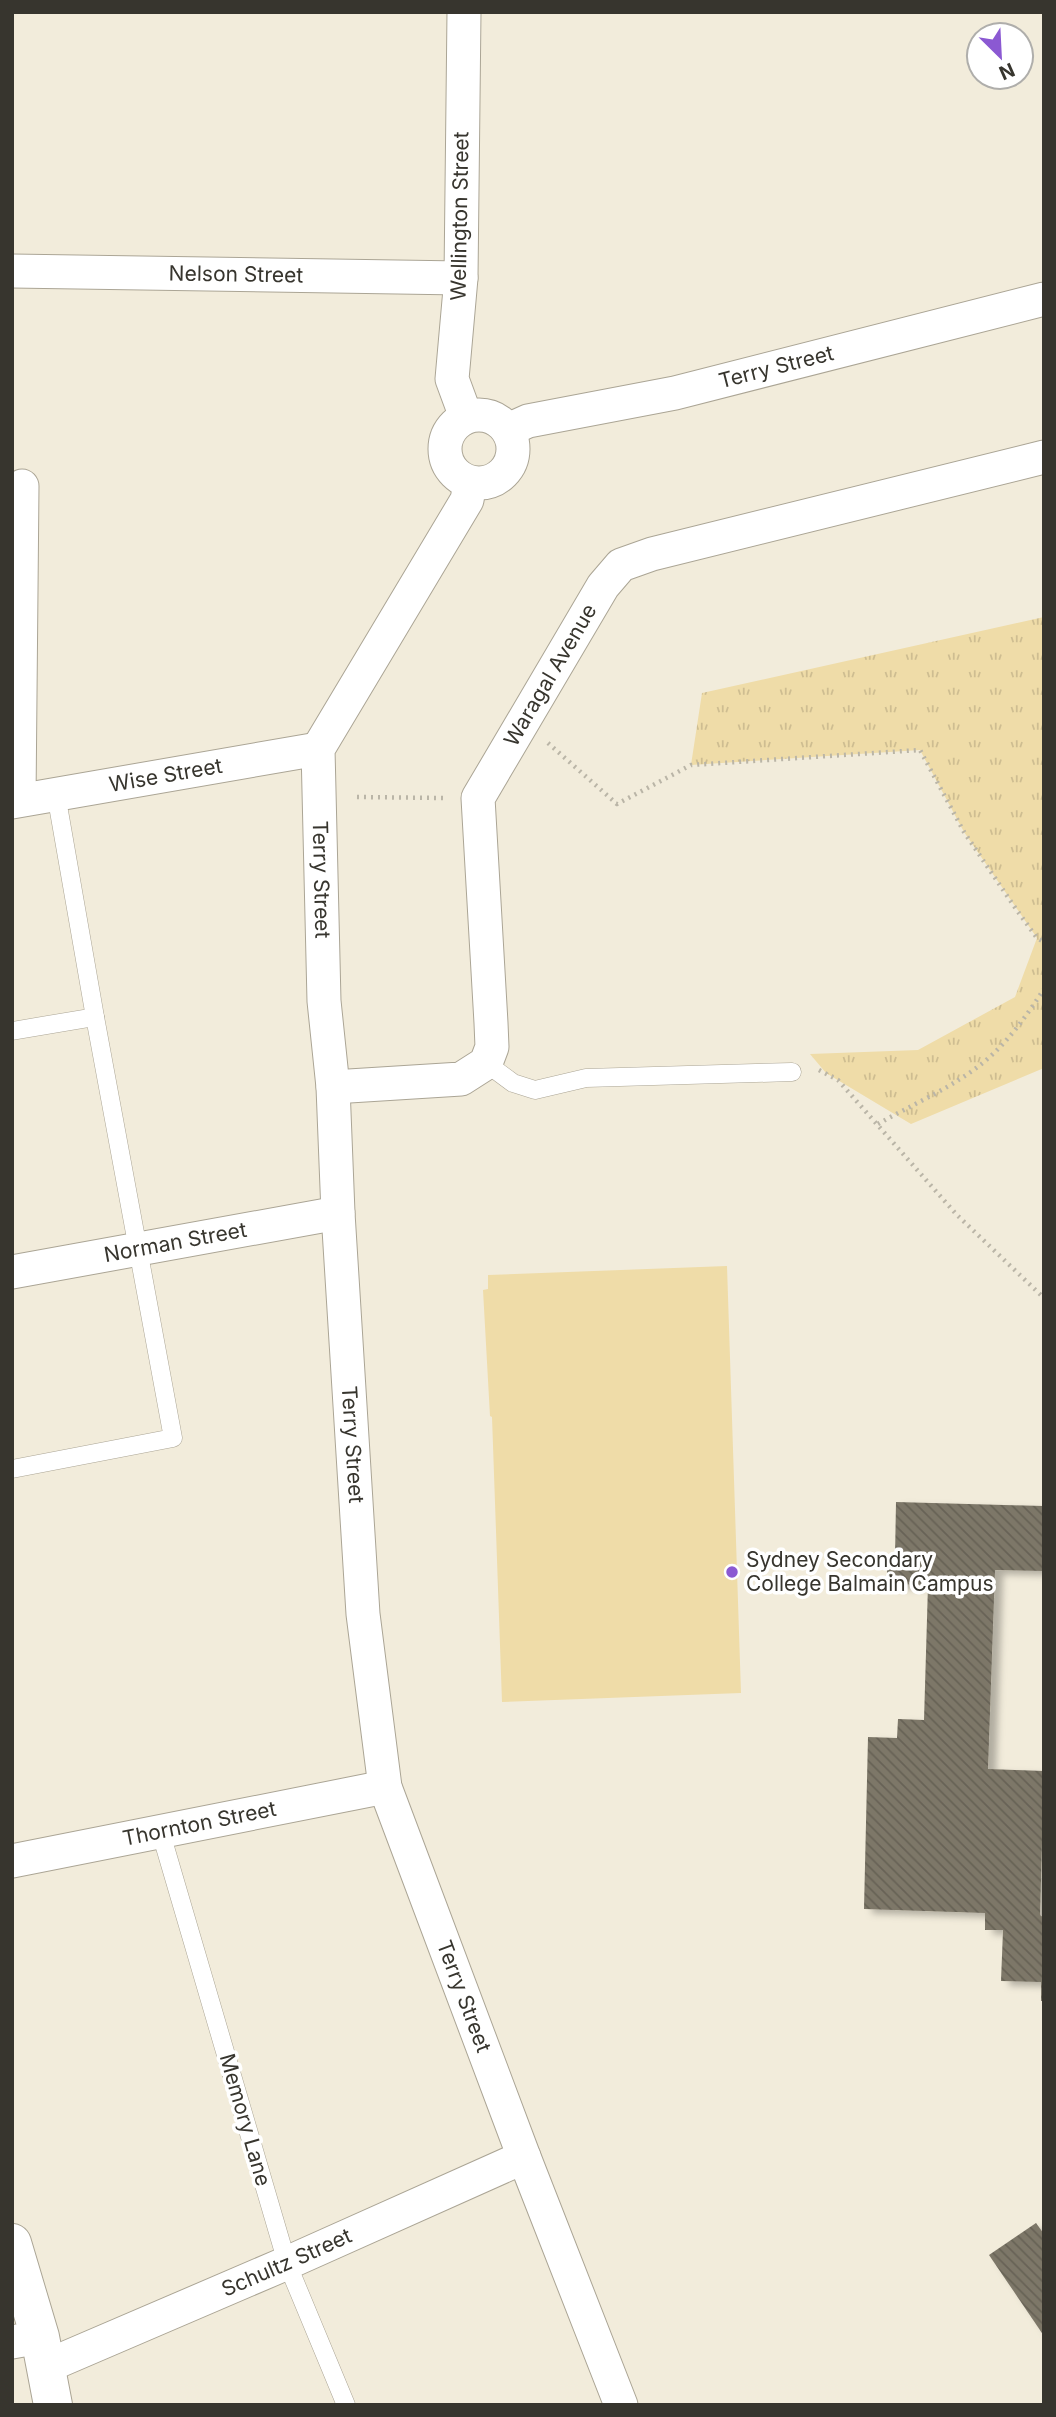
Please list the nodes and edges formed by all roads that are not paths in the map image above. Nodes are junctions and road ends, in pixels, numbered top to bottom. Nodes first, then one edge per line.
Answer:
1 (464, 12) edge
2 (12, 271) edge
3 (461, 278) junction
4 (1044, 299) edge
5 (466, 417) junction
6 (508, 430) junction
7 (1044, 457) edge
8 (470, 482) junction
9 (22, 485) dead end
10 (318, 748) junction
11 (57, 794) junction
12 (16, 801) edge
13 (95, 1017) junction
14 (12, 1031) edge
15 (486, 1063) junction
16 (792, 1072) road end
17 (333, 1087) junction
18 (338, 1213) junction
19 (139, 1248) junction
20 (12, 1272) edge
21 (12, 1469) edge
22 (385, 1787) junction
23 (160, 1830) junction
24 (12, 1861) edge
25 (524, 2157) junction
26 (12, 2243) edge
27 (287, 2263) junction
28 (33, 2348) edge
29 (53, 2405) edge
30 (346, 2405) edge
31 (621, 2405) edge

1 - 3 street, Wellington Street
2 - 3 street, Nelson Street
3 - 5 street, Wellington Street
4 - 6 street, Terry Street
5 - 6 street
5 - 8 street
6 - 8 street
7 - 15 street, Waragal Avenue
8 - 10 street
9 - 12 street
10 - 11 street, Wise Street
10 - 17 street, Terry Street
11 - 12 street, Wise Street
11 - 13 lane
13 - 14 lane
13 - 19 lane
15 - 16 lane
15 - 17 street
17 - 18 street, Terry Street
18 - 19 street, Norman Street
18 - 22 street, Terry Street
19 - 20 street, Norman Street
19 - 21 lane
22 - 23 street, Thornton Street
22 - 25 street, Terry Street
23 - 24 street, Thornton Street
23 - 27 lane, Memory Lane
25 - 27 street, Schultz Street
25 - 31 street, Terry Street
26 - 28 street
27 - 28 street, Schultz Street
27 - 30 lane, Memory Lane
28 - 29 street

